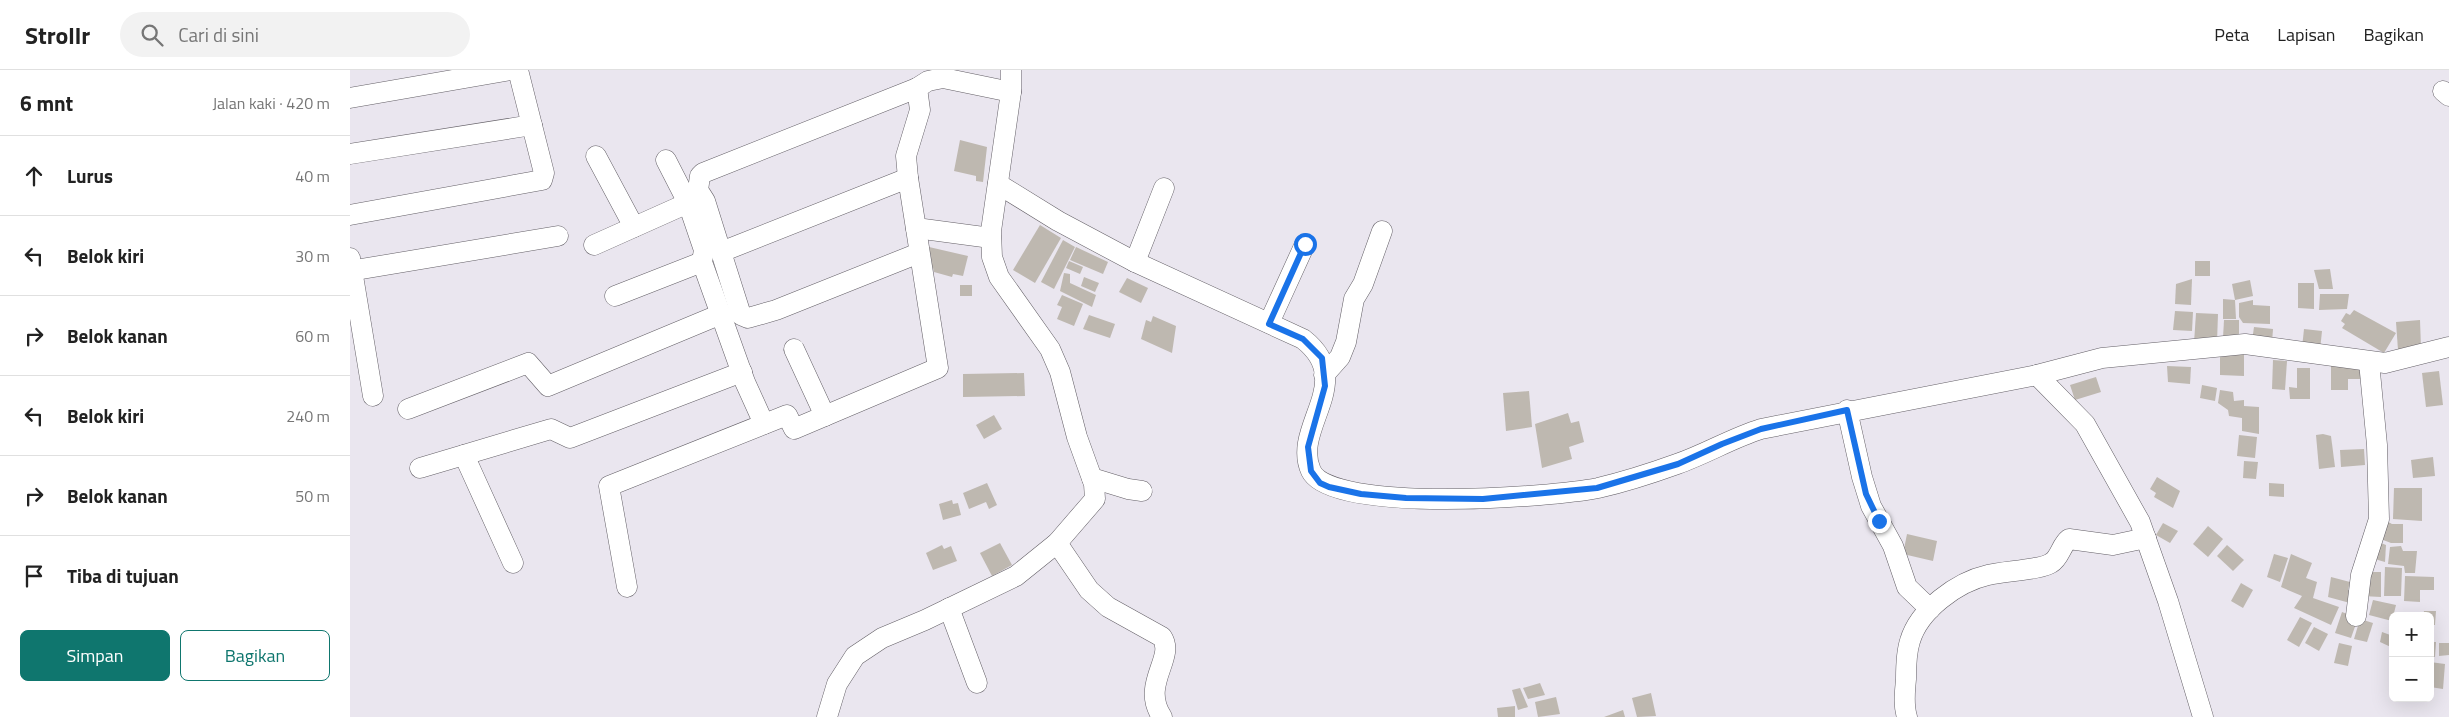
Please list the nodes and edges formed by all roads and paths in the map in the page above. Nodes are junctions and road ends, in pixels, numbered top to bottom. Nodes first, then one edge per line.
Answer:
1 (510, 70) edge
2 (518, 70) edge
3 (1011, 70) edge
4 (435, 76) edge
5 (917, 88) junction
6 (1011, 92) junction
7 (350, 98) edge
8 (532, 125) junction
9 (350, 154) edge
10 (596, 156) dead end
11 (666, 160) dead end
12 (908, 178) junction
13 (998, 184) junction
14 (1164, 188) dead end
15 (688, 203) junction
16 (350, 215) edge
17 (634, 227) junction
18 (916, 228) junction
19 (1382, 231) dead end
20 (558, 236) dead end
21 (990, 238) junction
22 (1305, 244) dead end
23 (594, 245) dead end
24 (721, 252) junction
25 (919, 253) junction
26 (702, 262) junction
27 (1135, 262) junction
28 (351, 266) edge
29 (615, 296) dead end
30 (721, 314) junction
31 (1269, 324) junction
32 (2449, 347) edge
33 (794, 349) dead end
34 (2369, 362) junction
35 (742, 372) junction
36 (2037, 374) junction
37 (1324, 375) junction
38 (373, 396) dead end
39 (408, 409) dead end
40 (1847, 410) junction
41 (825, 416) junction
42 (764, 424) junction
43 (464, 455) junction
44 (420, 468) dead end
45 (1092, 478) junction
46 (1142, 491) dead end
47 (2146, 538) junction
48 (1057, 543) junction
49 (513, 563) dead end
50 (627, 587) dead end
51 (949, 608) junction
52 (1930, 609) junction
53 (2356, 616) dead end
54 (977, 683) dead end
55 (827, 717) edge
56 (1162, 717) edge
57 (1906, 717) edge
58 (2203, 717) edge

1 - 4 street
2 - 8 street
3 - 6 street
4 - 7 street
5 - 6 street
5 - 12 street
5 - 24 street
6 - 13 street
8 - 9 street
8 - 16 street
10 - 17 street
11 - 15 street
12 - 18 street
12 - 24 street
13 - 21 street
13 - 27 street
14 - 27 street
15 - 17 street
15 - 26 street
17 - 23 street
18 - 21 street
18 - 25 street
19 - 37 street
20 - 28 street
21 - 45 street
22 - 31 street
24 - 25 street
25 - 41 street
26 - 29 street
26 - 30 street
27 - 31 street
28 - 38 street
30 - 35 street
30 - 39 street
31 - 37 street
32 - 34 street
33 - 41 street
34 - 36 street
34 - 53 street
35 - 42 street
35 - 43 street
36 - 40 street
36 - 47 street
37 - 40 street
40 - 52 street
41 - 42 street
42 - 50 street
43 - 44 street
43 - 49 street
45 - 46 street
45 - 48 street
47 - 52 street
47 - 58 street
48 - 51 street
48 - 56 street
51 - 54 street
51 - 55 street
52 - 57 street

